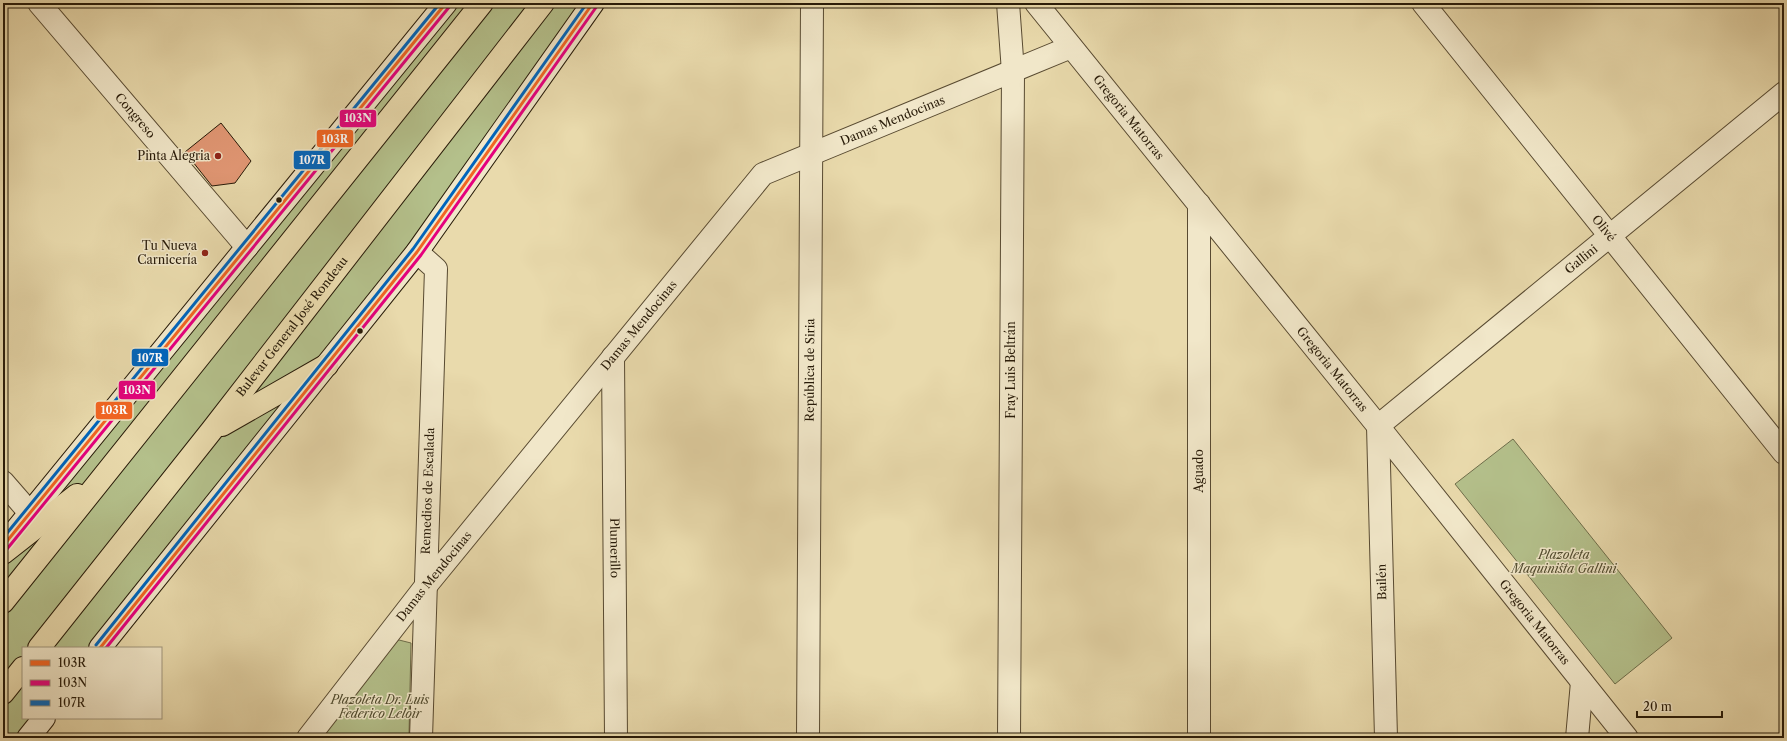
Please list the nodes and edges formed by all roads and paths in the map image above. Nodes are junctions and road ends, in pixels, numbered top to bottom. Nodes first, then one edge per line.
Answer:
1 (39, 3) edge
2 (446, 3) edge
3 (482, 3) edge
4 (543, 3) edge
5 (593, 3) edge
6 (812, 3) edge
7 (1008, 3) edge
8 (1036, 3) edge
9 (1424, 3) edge
10 (1071, 47) junction
11 (1013, 72) junction
12 (1784, 93) edge
13 (810, 155) junction
14 (1199, 204) junction
15 (1610, 236) junction
16 (247, 247) junction
17 (418, 252) junction
18 (613, 357) junction
19 (327, 365) junction
20 (1378, 426) junction
21 (212, 430) junction
22 (1784, 453) edge
23 (106, 472) junction
24 (3, 482) edge
25 (30, 513) junction
26 (3, 546) edge
27 (3, 553) edge
28 (425, 587) junction
29 (3, 602) edge
30 (40, 647) edge
31 (101, 647) edge
32 (22, 669) edge
33 (1582, 682) junction
34 (3, 693) edge
35 (43, 719) edge
36 (28, 738) edge
37 (308, 738) edge
38 (421, 738) edge
39 (616, 738) edge
40 (808, 738) edge
41 (1009, 738) edge
42 (1199, 738) edge
43 (1386, 738) edge
44 (1577, 738) edge
45 (1627, 738) edge

1 - 16 street, Congreso
2 - 16 street
3 - 23 main road
4 - 21 main road, Bulevar General José Rondeau
5 - 17 street
6 - 13 street, República de Siria
7 - 11 street, Fray Luis Beltrán
8 - 10 street, Gregoria Matorras
9 - 15 street, Olivé
10 - 11 street, Damas Mendocinas
10 - 14 street, Gregoria Matorras
11 - 13 street, Damas Mendocinas
11 - 41 street, Fray Luis Beltrán
12 - 15 street, Gallini
13 - 18 street, Damas Mendocinas
13 - 40 street, República de Siria
14 - 20 street, Gregoria Matorras
14 - 42 street, Aguado
15 - 20 street, Gallini
15 - 22 street, Olivé
16 - 25 street
17 - 19 street
17 - 28 street, Remedios de Escalada
18 - 28 street, Damas Mendocinas
18 - 39 street, Plumerillo
19 - 21 main road
19 - 31 street
20 - 33 street, Gregoria Matorras
20 - 43 street, Bailén
21 - 30 main road, Bulevar General José Rondeau
23 - 27 main road
23 - 29 main road
24 - 25 street
25 - 26 street
28 - 37 street, Damas Mendocinas
28 - 38 street, Remedios de Escalada
32 - 34 main road
33 - 44 street
33 - 45 street, Gregoria Matorras
35 - 36 street

